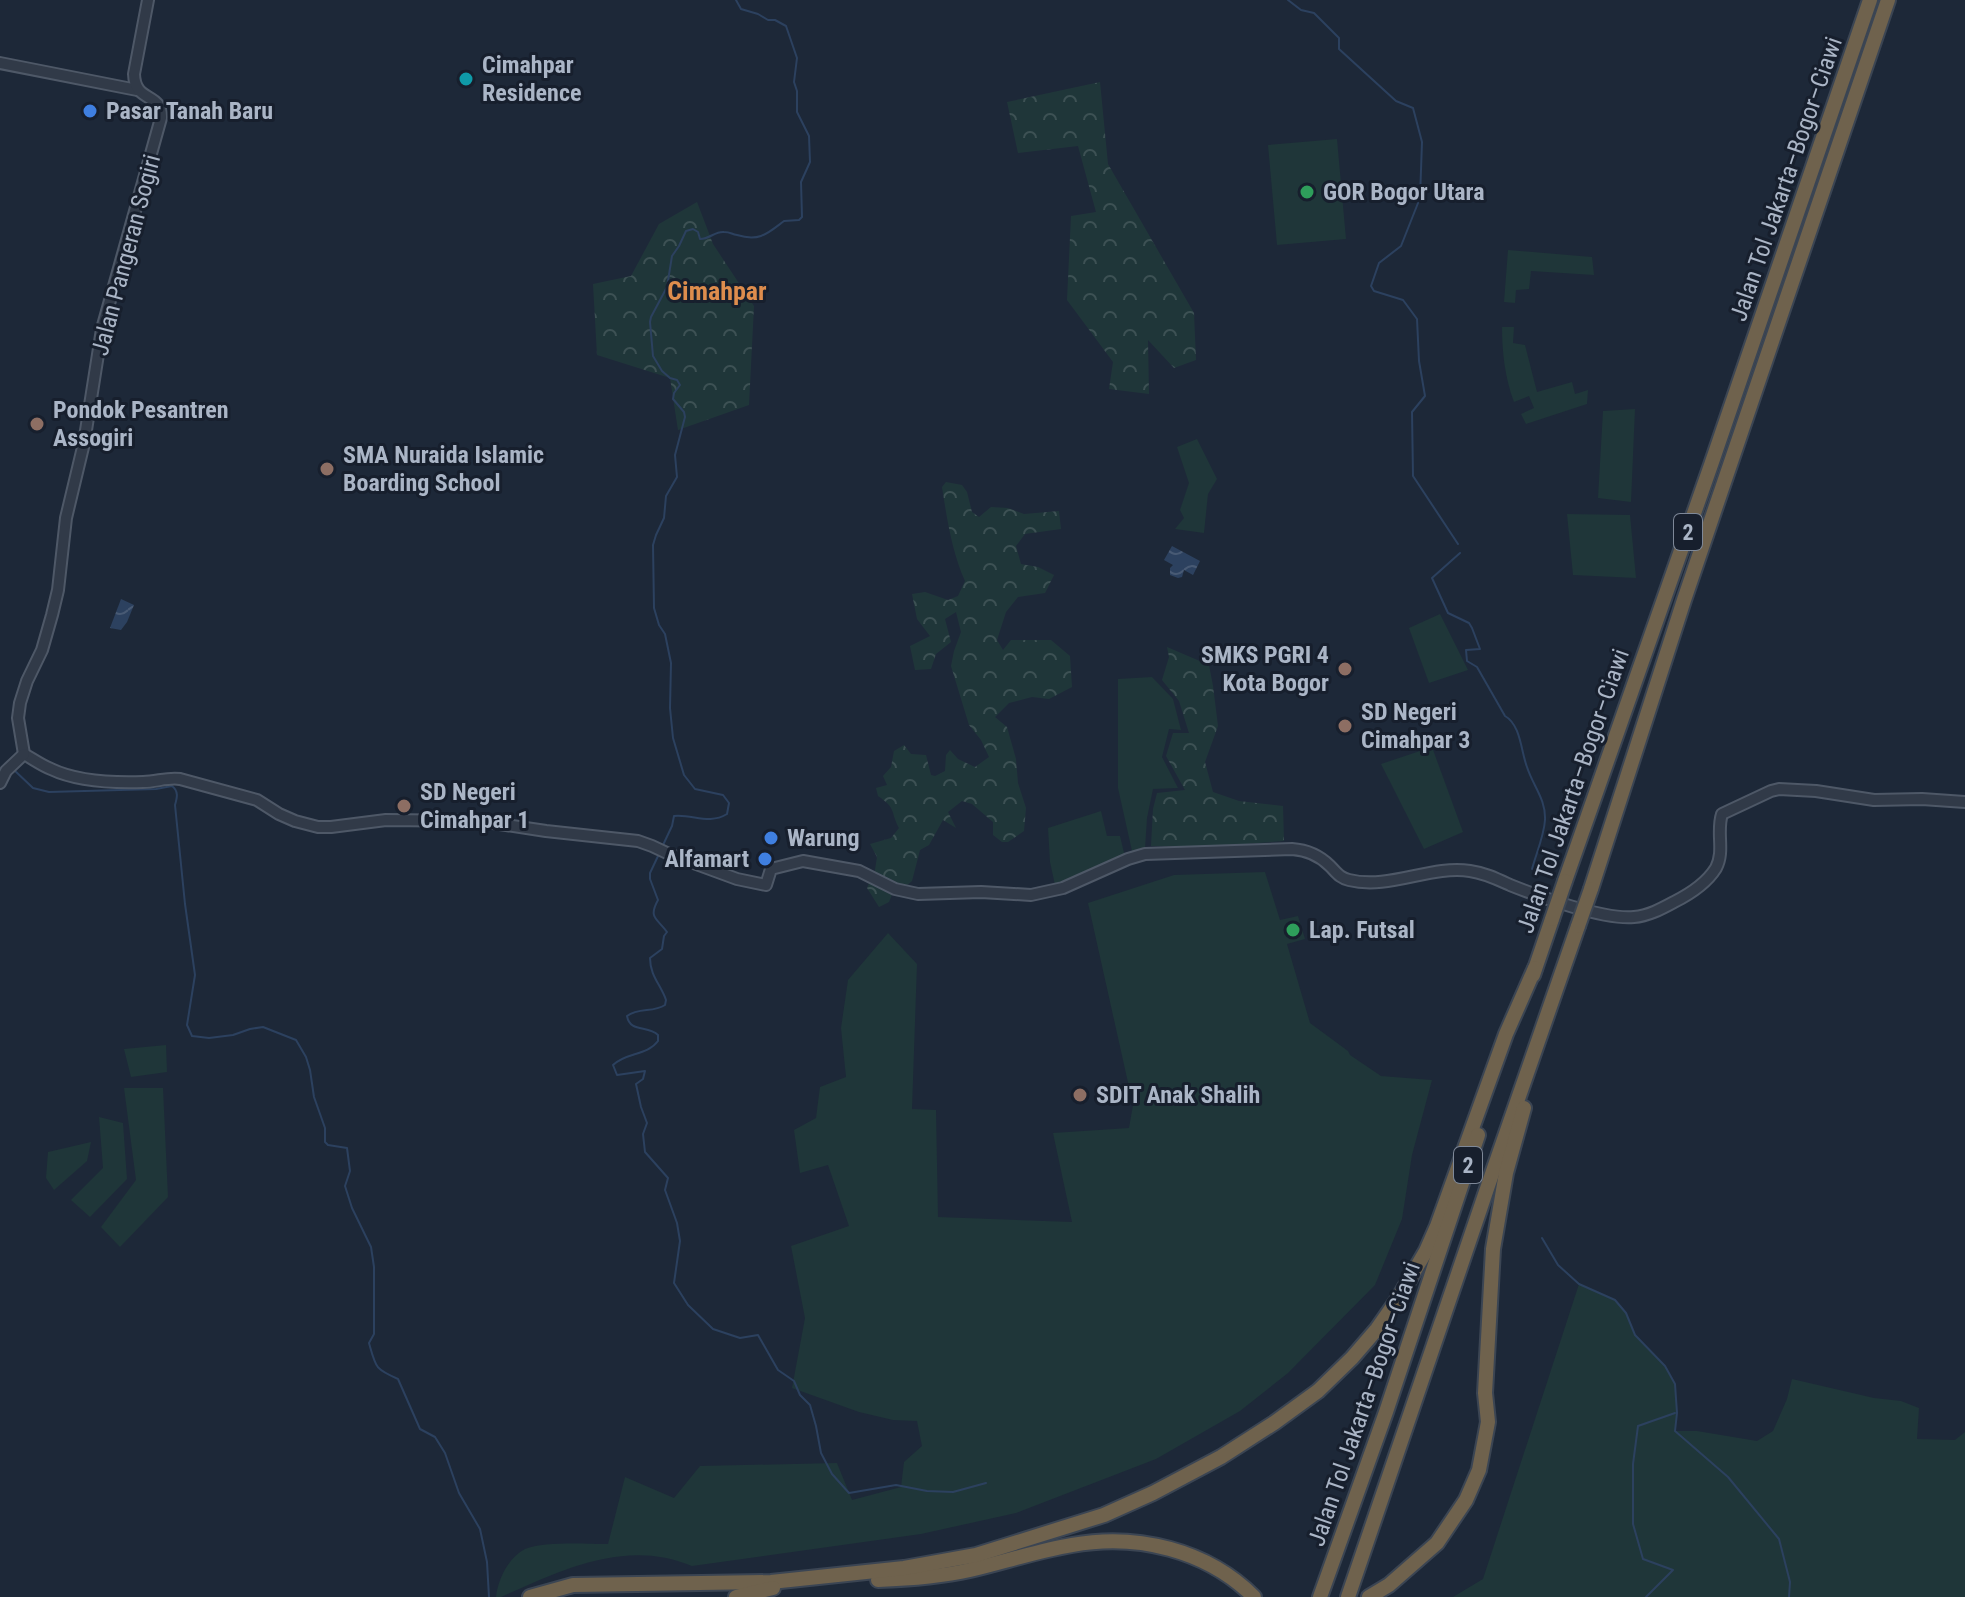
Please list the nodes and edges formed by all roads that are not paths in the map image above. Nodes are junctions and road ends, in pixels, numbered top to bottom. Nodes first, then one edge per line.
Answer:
1 (148, 0) edge
2 (1870, 0) edge
3 (1888, 0) edge
4 (0, 63) edge
5 (137, 90) junction
6 (1808, 182) junction
7 (1826, 187) junction
8 (24, 754) junction
9 (1, 780) edge
10 (1965, 802) edge
11 (1535, 968) junction
12 (1551, 1007) junction
13 (1322, 1592) edge
14 (530, 1597) edge
15 (736, 1597) edge
16 (1254, 1597) edge
17 (1348, 1597) edge
18 (1369, 1597) edge

1 - 5 street
2 - 6 highway, Jalan Tol Jakarta–Bogor–Ciawi / 2
3 - 7 highway, Jalan Tol Jakarta–Bogor–Ciawi / 2
4 - 5 street
5 - 8 street, Jalan Pangeran Sogiri
6 - 7 highway
6 - 11 highway, Jalan Tol Jakarta–Bogor–Ciawi / 2, bridge
7 - 12 highway, Jalan Tol Jakarta–Bogor–Ciawi / 2, bridge
8 - 9 street
8 - 10 street
11 - 13 highway, Jalan Tol Jakarta–Bogor–Ciawi / 2
11 - 14 highway
12 - 17 highway, Jalan Tol Jakarta–Bogor–Ciawi / 2
12 - 18 highway
15 - 16 highway

